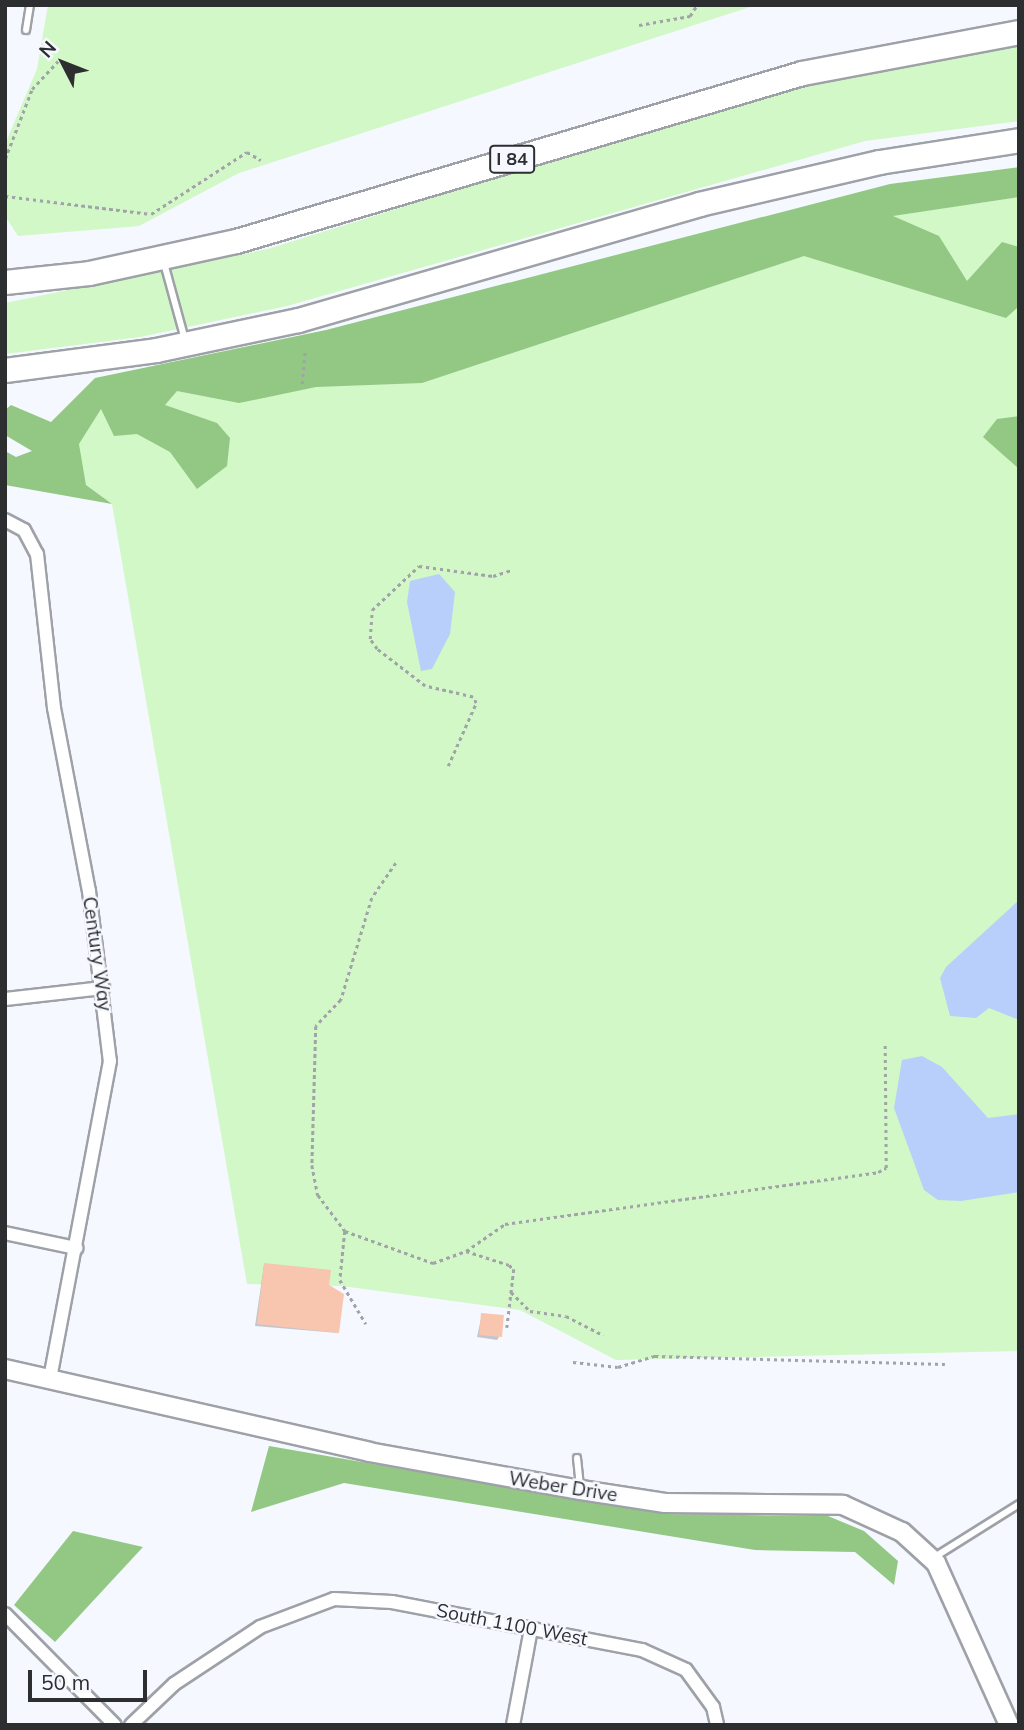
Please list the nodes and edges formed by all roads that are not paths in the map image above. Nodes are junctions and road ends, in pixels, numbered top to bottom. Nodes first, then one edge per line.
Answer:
1 (30, 5) edge
2 (26, 30) dead end
3 (1019, 32) edge
4 (1019, 140) edge
5 (162, 257) junction
6 (5, 282) edge
7 (186, 343) junction
8 (5, 370) edge
9 (5, 520) edge
10 (103, 988) junction
11 (5, 999) edge
12 (5, 1233) edge
13 (76, 1248) junction
14 (5, 1369) edge
15 (50, 1380) junction
16 (577, 1458) dead end
17 (580, 1486) junction
18 (1019, 1504) edge
19 (931, 1559) junction
20 (5, 1614) edge
21 (531, 1629) junction
22 (115, 1725) edge
23 (131, 1725) edge
24 (513, 1725) edge
25 (717, 1725) edge
26 (1009, 1725) edge

1 - 2 lane
3 - 5 highway, I 84
4 - 7 highway
5 - 6 highway, I 84
5 - 7 lane
7 - 8 highway
9 - 10 street, Century Way
10 - 11 street
10 - 13 street, Century Way
12 - 13 street
13 - 15 street, Century Way
14 - 15 street, Weber Drive
15 - 17 street, Weber Drive
16 - 17 lane
17 - 19 street, Weber Drive
18 - 19 lane
19 - 26 street, Weber Drive
20 - 22 street
21 - 23 street, South 1100 West
21 - 24 street
21 - 25 street, South 1100 West

